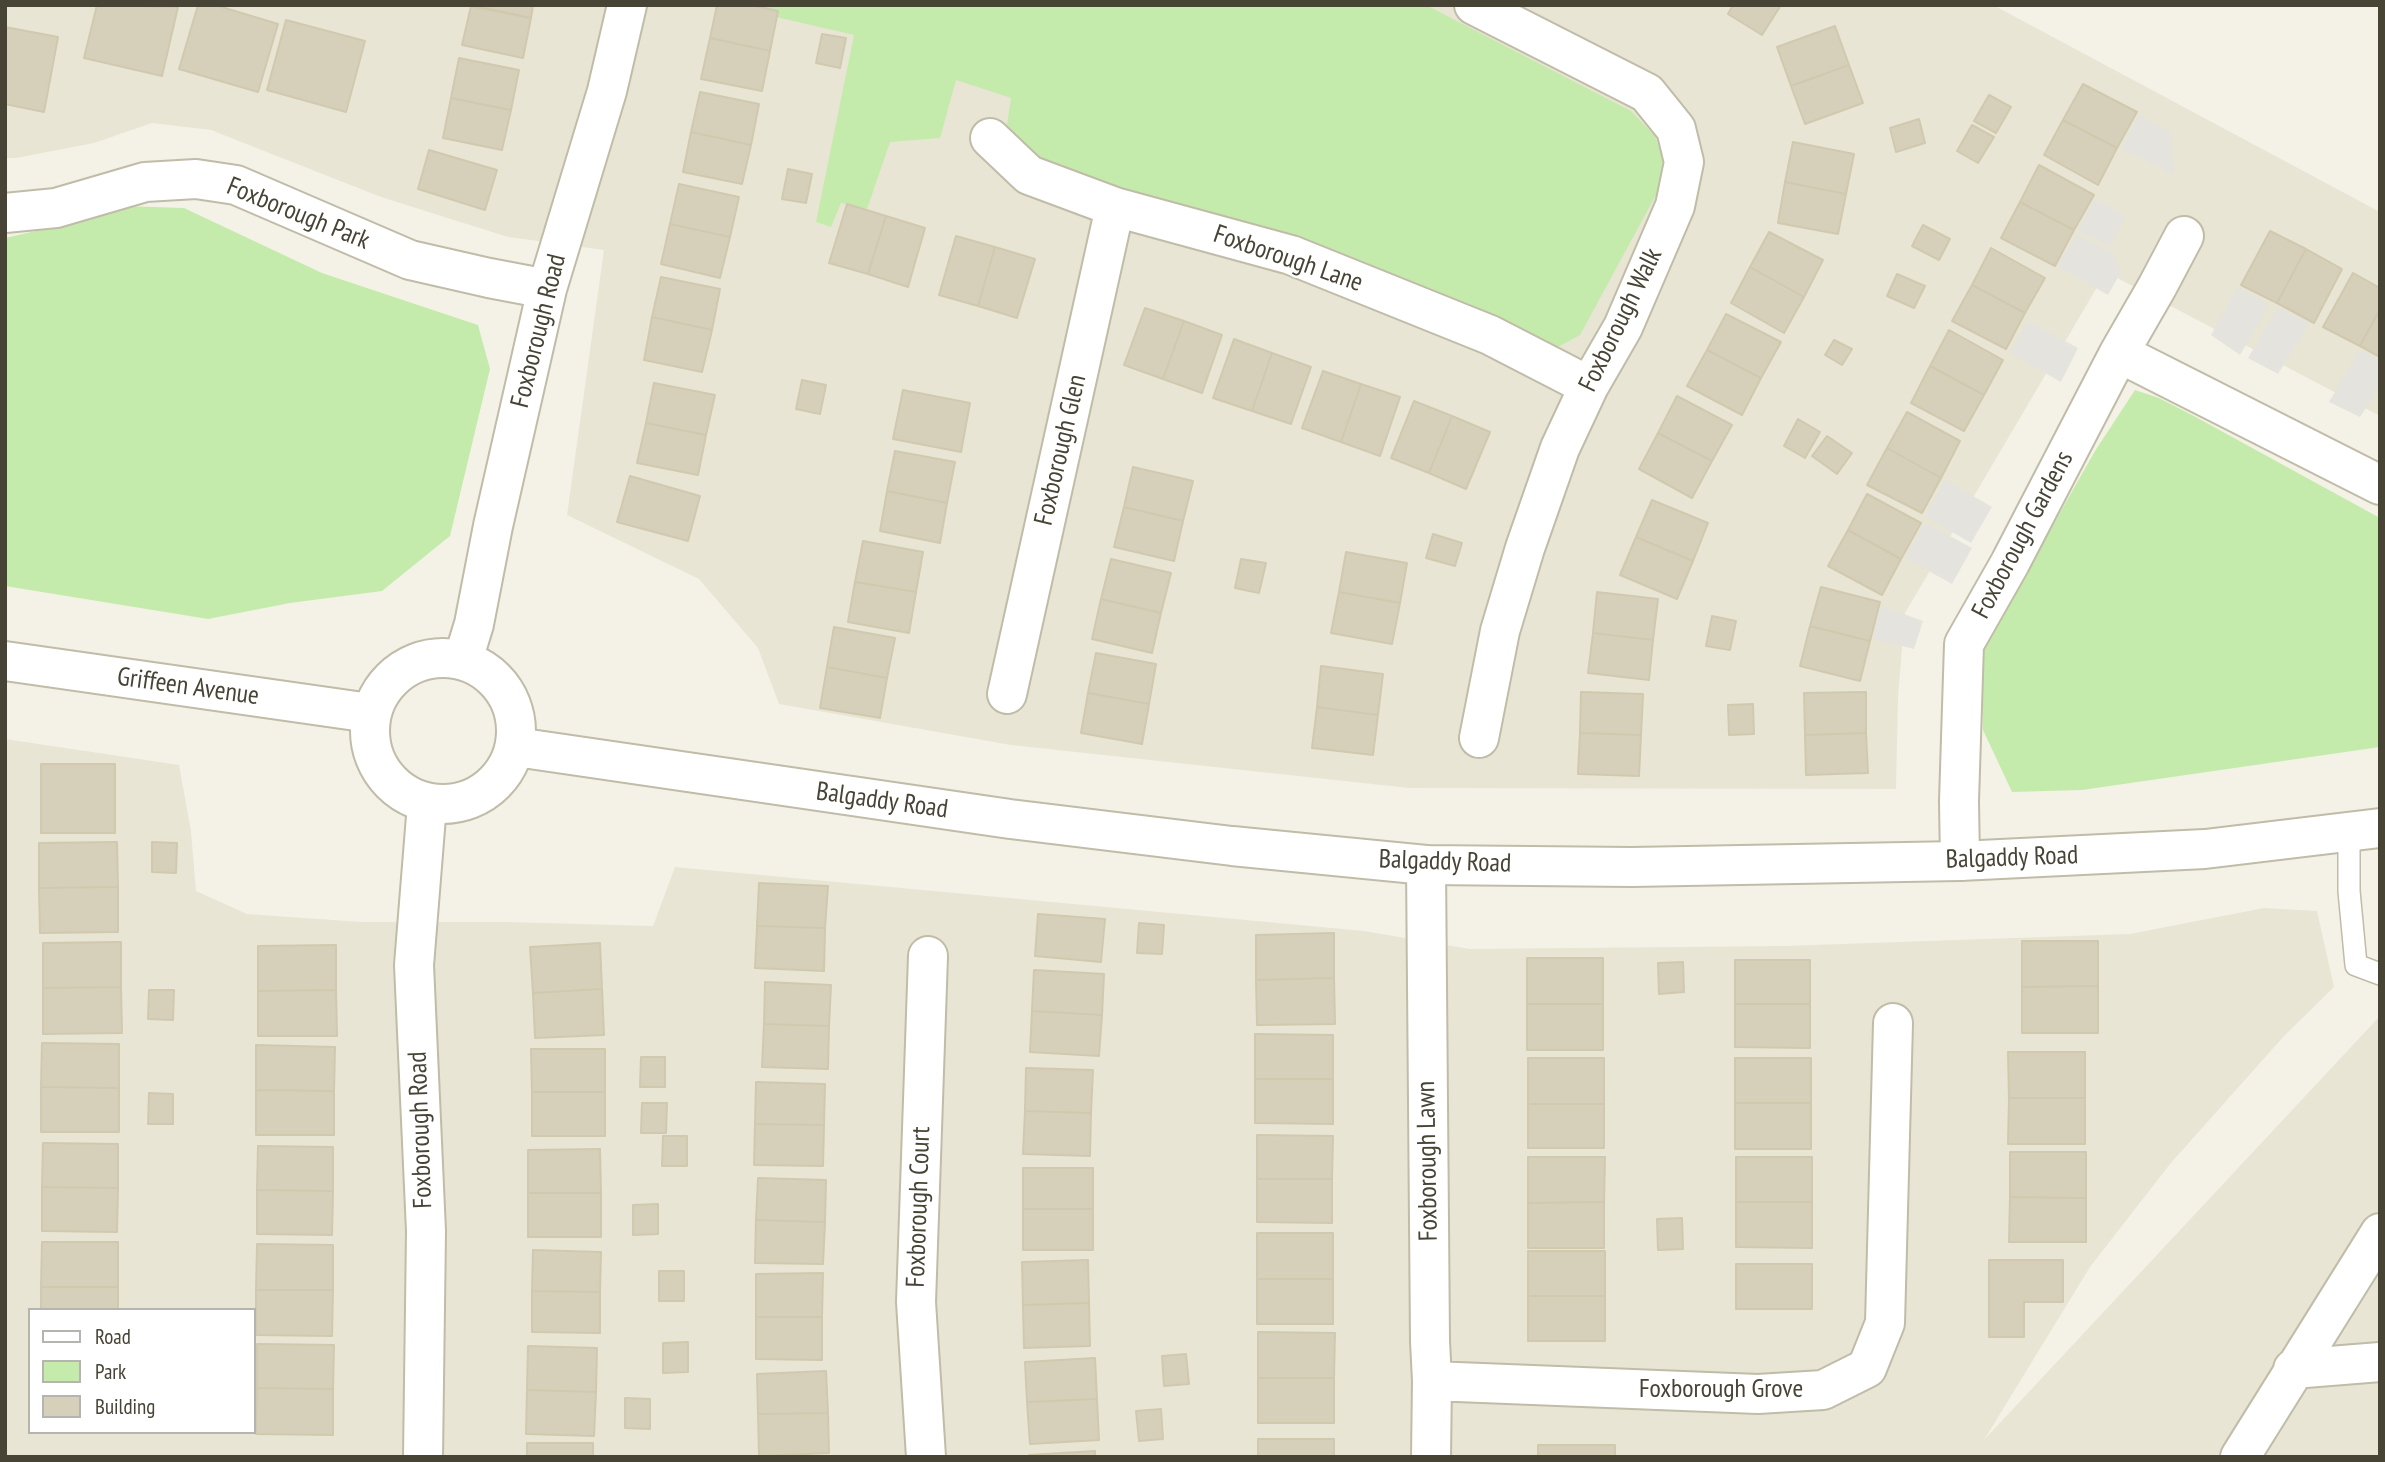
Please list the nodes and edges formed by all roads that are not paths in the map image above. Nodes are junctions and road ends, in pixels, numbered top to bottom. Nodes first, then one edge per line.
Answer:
1 (627, 5) edge
2 (1474, 5) edge
3 (990, 138) dead end
4 (1115, 207) junction
5 (5, 213) edge
6 (2184, 236) dead end
7 (547, 289) junction
8 (2119, 353) junction
9 (1589, 386) junction
10 (2380, 485) edge
11 (463, 660) junction
12 (5, 661) edge
13 (1007, 694) dead end
14 (370, 713) junction
15 (1479, 738) dead end
16 (516, 747) junction
17 (426, 804) junction
18 (2364, 831) edge
19 (1961, 861) junction
20 (1426, 865) junction
21 (928, 956) dead end
22 (2380, 974) edge
23 (1893, 1023) dead end
24 (2380, 1233) edge
25 (2380, 1362) edge
26 (2292, 1369) junction
27 (1432, 1381) junction
28 (423, 1457) edge
29 (926, 1457) edge
30 (1431, 1457) edge
31 (2240, 1457) edge

1 - 7 street, Foxborough Road
2 - 9 street, Foxborough Walk
3 - 4 street, Foxborough Lane
4 - 9 street, Foxborough Lane
4 - 13 street, Foxborough Glen
5 - 7 street, Foxborough Park
6 - 8 street, Foxborough Gardens
7 - 11 street, Foxborough Road
8 - 10 street
8 - 19 street, Foxborough Gardens
9 - 15 street, Foxborough Walk
11 - 14 street
11 - 16 street
12 - 14 street, Griffeen Avenue
14 - 17 street
16 - 17 street
16 - 20 street, Balgaddy Road
17 - 28 street, Foxborough Road
18 - 19 street, Balgaddy Road
18 - 22 lane
19 - 20 street, Balgaddy Road
20 - 27 street, Foxborough Lawn
21 - 29 street, Foxborough Court
23 - 27 street, Foxborough Grove
24 - 26 street
25 - 26 street
26 - 31 street
27 - 30 street, Foxborough Lawn

